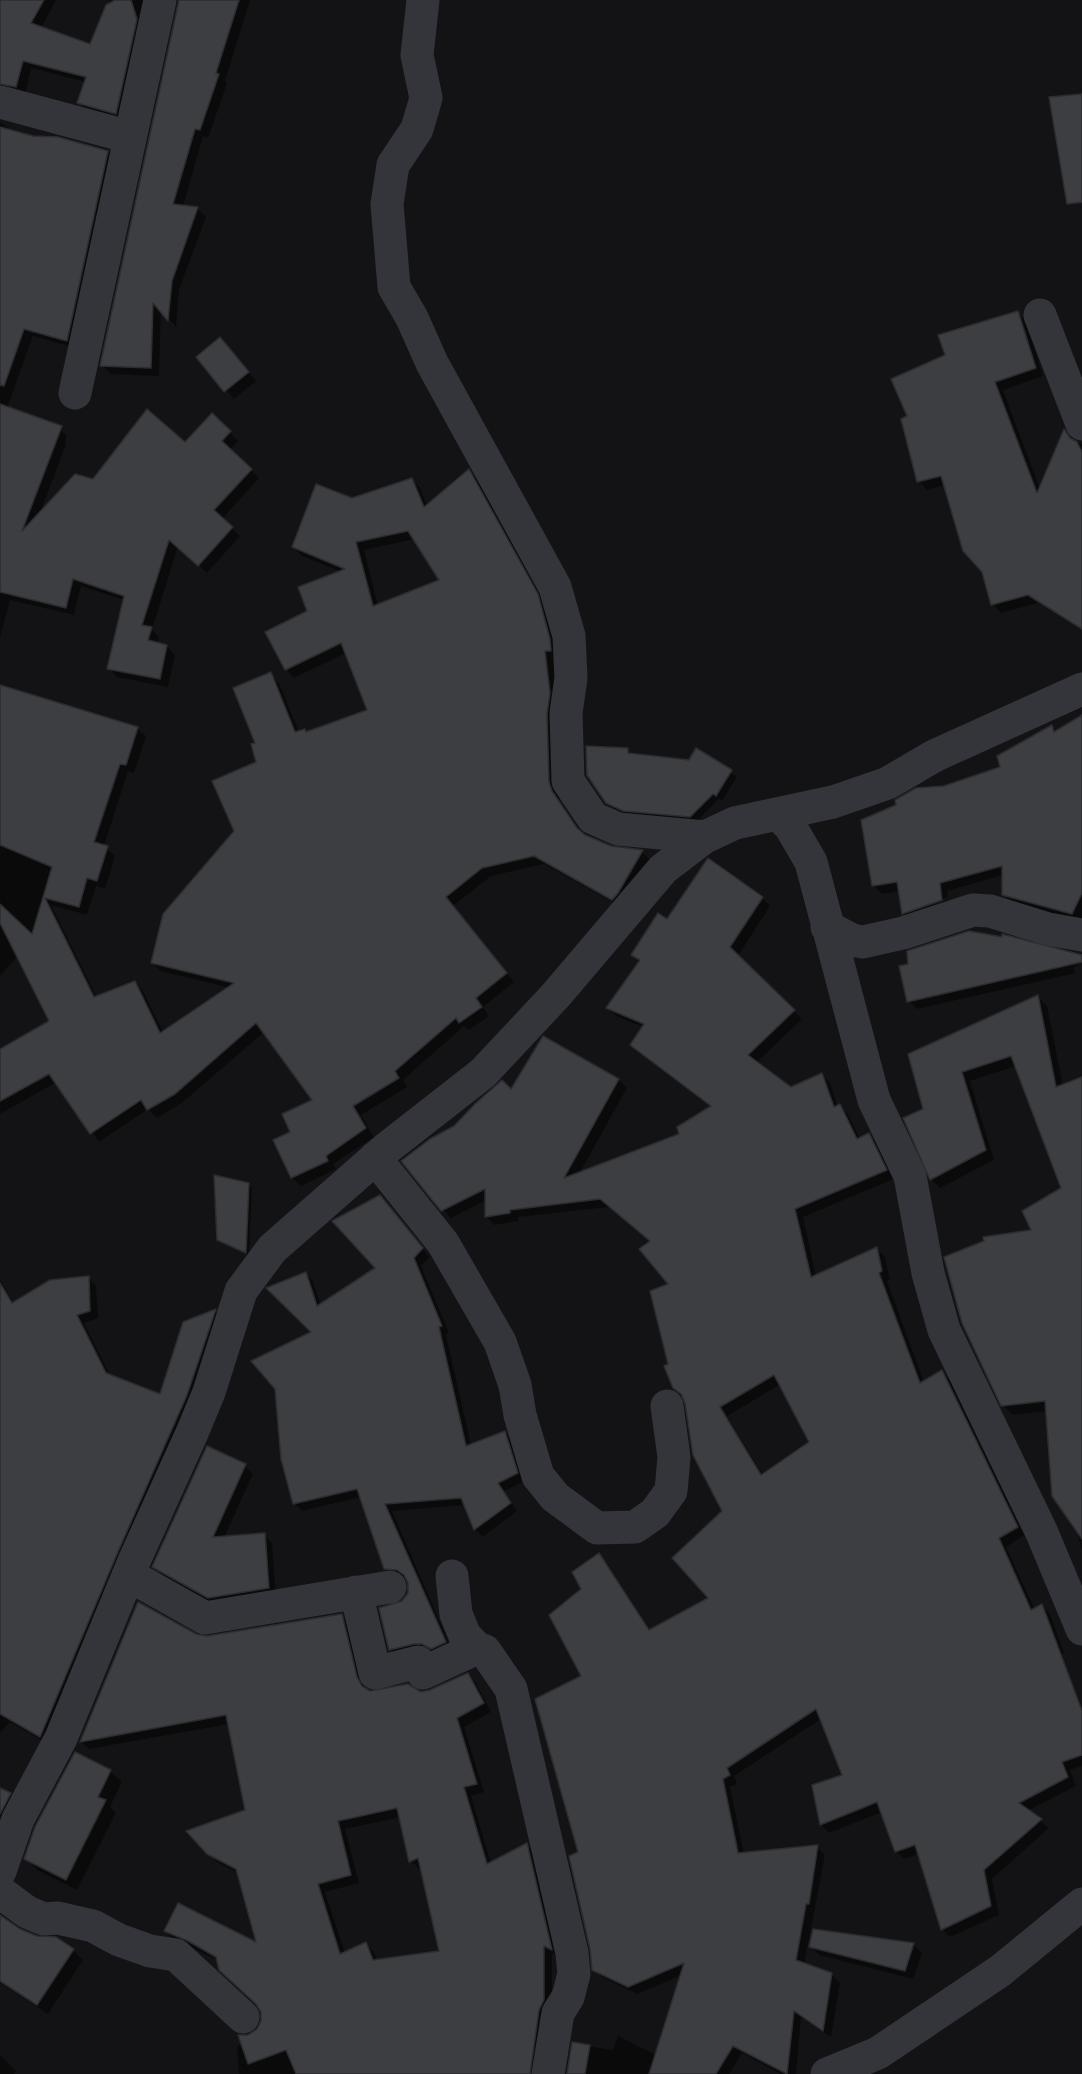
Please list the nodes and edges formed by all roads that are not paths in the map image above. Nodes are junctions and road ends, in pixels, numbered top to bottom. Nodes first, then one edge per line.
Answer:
1 (160, 0) edge
2 (423, 0) edge
3 (0, 102) edge
4 (130, 137) junction
5 (1040, 315) dead end
6 (75, 393) dead end
7 (1082, 424) edge
8 (1082, 689) edge
9 (777, 814) junction
10 (705, 837) junction
11 (827, 927) junction
12 (1082, 935) edge
13 (375, 1158) junction
14 (667, 1406) dead end
15 (452, 1576) dead end
16 (144, 1585) junction
17 (390, 1587) dead end
18 (356, 1592) junction
19 (1082, 1629) edge
20 (477, 1648) junction
21 (9, 1822) edge
22 (0, 1871) edge
23 (0, 1892) edge
24 (1082, 1904) edge
25 (243, 2017) dead end
26 (548, 2074) edge
27 (826, 2074) edge

1 - 4 street
2 - 10 street
3 - 4 street
4 - 6 street
5 - 7 street
8 - 9 street
9 - 10 street
9 - 11 street
10 - 13 street
11 - 12 street
11 - 19 street
13 - 14 street
13 - 16 street
15 - 20 street
16 - 18 street
16 - 21 street
17 - 18 street
18 - 20 street
20 - 26 street
21 - 22 street
23 - 25 street
24 - 27 street

